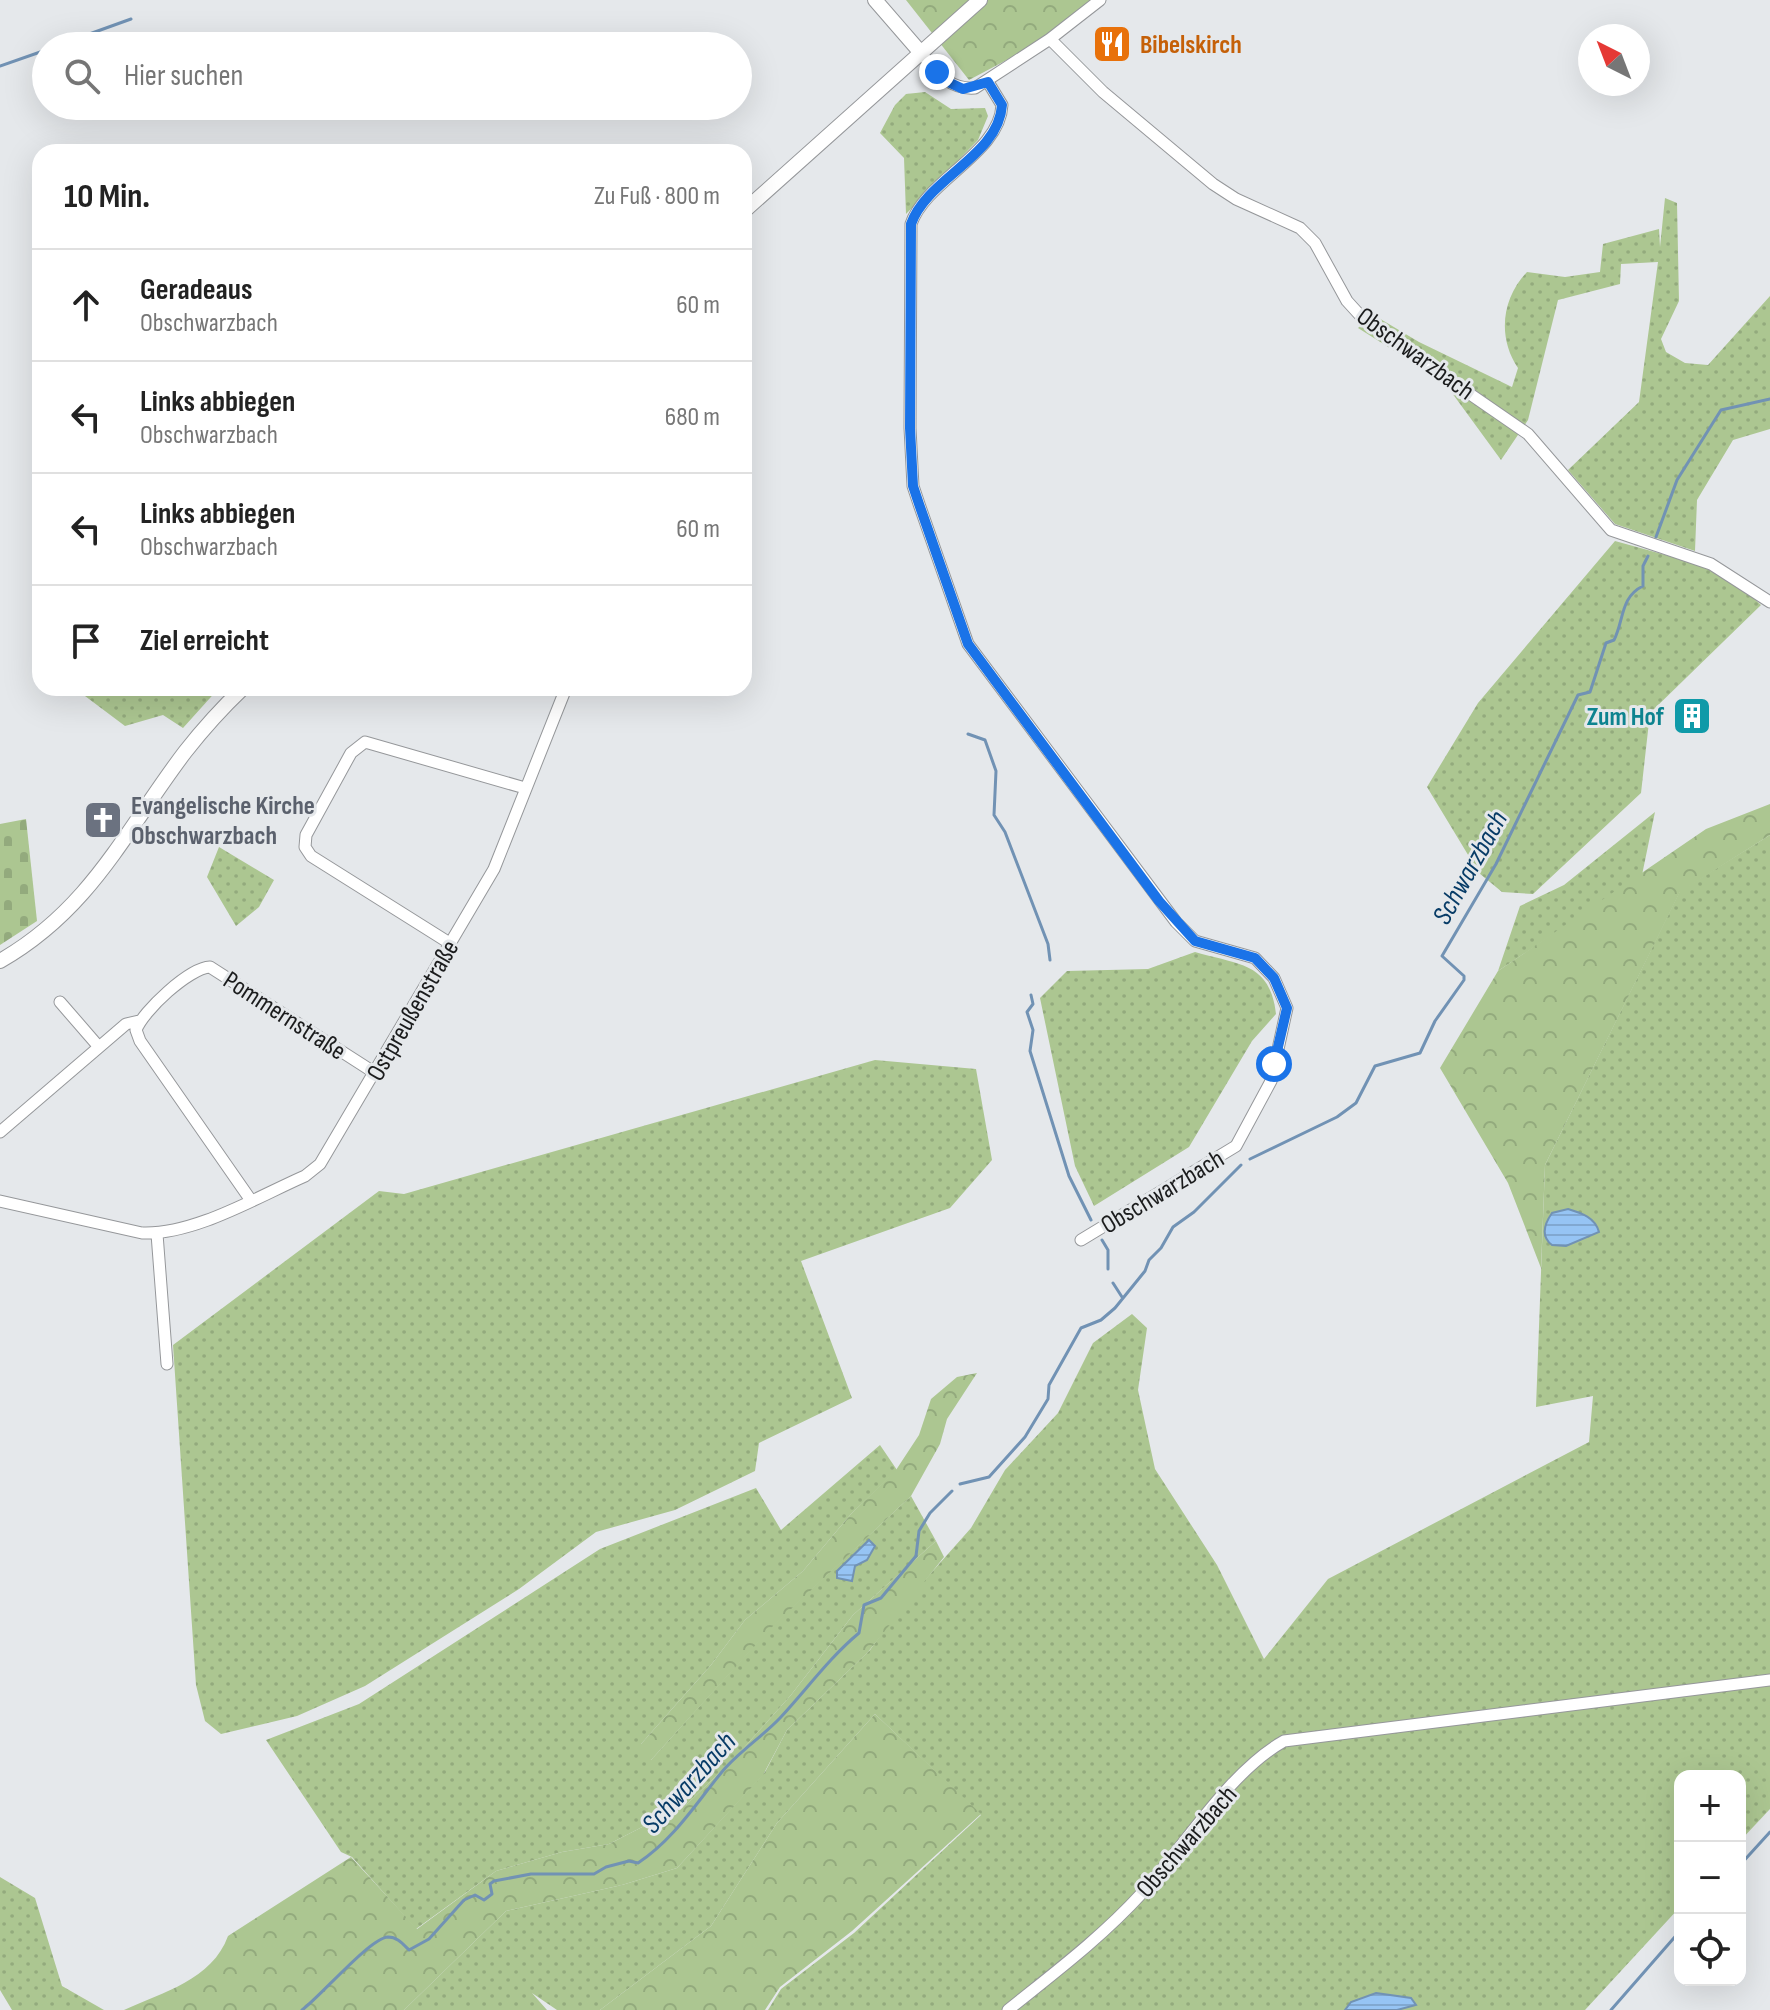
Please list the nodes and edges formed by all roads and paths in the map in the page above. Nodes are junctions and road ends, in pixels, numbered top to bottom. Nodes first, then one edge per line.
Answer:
1 (875, 0) edge
2 (980, 0) edge
3 (1100, 0) edge
4 (1050, 39) junction
5 (921, 53) junction
6 (988, 82) junction
7 (752, 204) edge
8 (1770, 602) edge
9 (236, 696) edge
10 (563, 696) edge
11 (525, 788) junction
12 (451, 944) junction
13 (0, 961) edge
14 (60, 1002) dead end
15 (139, 1021) junction
16 (99, 1047) junction
17 (375, 1073) junction
18 (0, 1132) edge
19 (250, 1199) junction
20 (0, 1201) edge
21 (157, 1234) junction
22 (1081, 1240) dead end
23 (167, 1364) dead end
24 (1770, 1680) edge
25 (1008, 2010) edge

1 - 5 main road
2 - 5 main road
3 - 4 street
4 - 6 street
4 - 8 street, Obschwarzbach
5 - 6 street
5 - 7 main road
6 - 22 street, Obschwarzbach
9 - 13 main road
10 - 11 street, Ostpreußenstraße
11 - 12 street, Ostpreußenstraße
11 - 12 street
12 - 17 street, Ostpreußenstraße
14 - 16 street
15 - 16 street
15 - 17 street, Pommernstraße
15 - 19 street
16 - 18 street
17 - 19 street, Ostpreußenstraße
19 - 21 street, Ostpreußenstraße
20 - 21 street, Ostpreußenstraße
21 - 23 street
24 - 25 street, Obschwarzbach

